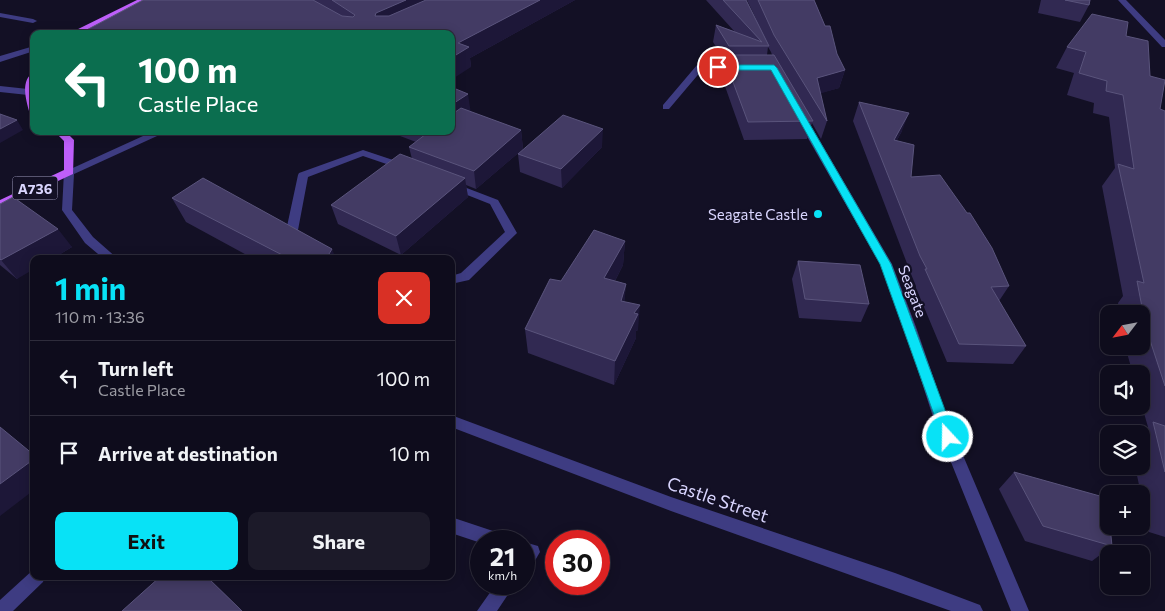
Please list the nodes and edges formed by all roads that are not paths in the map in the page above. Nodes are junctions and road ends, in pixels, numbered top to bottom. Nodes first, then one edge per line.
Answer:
1 (143, 0) edge
2 (1122, 0) edge
3 (0, 15) edge
4 (33, 21) dead end
5 (80, 30) edge
6 (1165, 45) edge
7 (30, 49) edge
8 (0, 59) edge
9 (746, 68) edge
10 (30, 86) edge
11 (0, 88) edge
12 (28, 92) junction
13 (30, 98) edge
14 (666, 107) dead end
15 (798, 111) edge
16 (63, 135) edge
17 (154, 135) edge
18 (69, 172) junction
19 (419, 172) edge
20 (437, 179) edge
21 (0, 204) edge
22 (107, 255) edge
23 (325, 255) edge
24 (455, 279) edge
25 (455, 423) edge
26 (455, 526) edge
27 (470, 531) edge
28 (33, 580) edge
29 (498, 595) edge
30 (1, 611) edge
31 (486, 611) edge
32 (974, 611) edge
33 (1020, 611) edge

1 - 5 main road
2 - 6 street
3 - 4 street
7 - 8 street
9 - 14 street
10 - 12 main road
11 - 12 street
12 - 13 main road
15 - 33 street, Seagate
16 - 18 main road, A736
17 - 18 street
18 - 21 main road, A736
18 - 22 street
19 - 23 street
20 - 24 street
25 - 32 street, Castle Street
26 - 27 street
28 - 30 street
29 - 31 street

